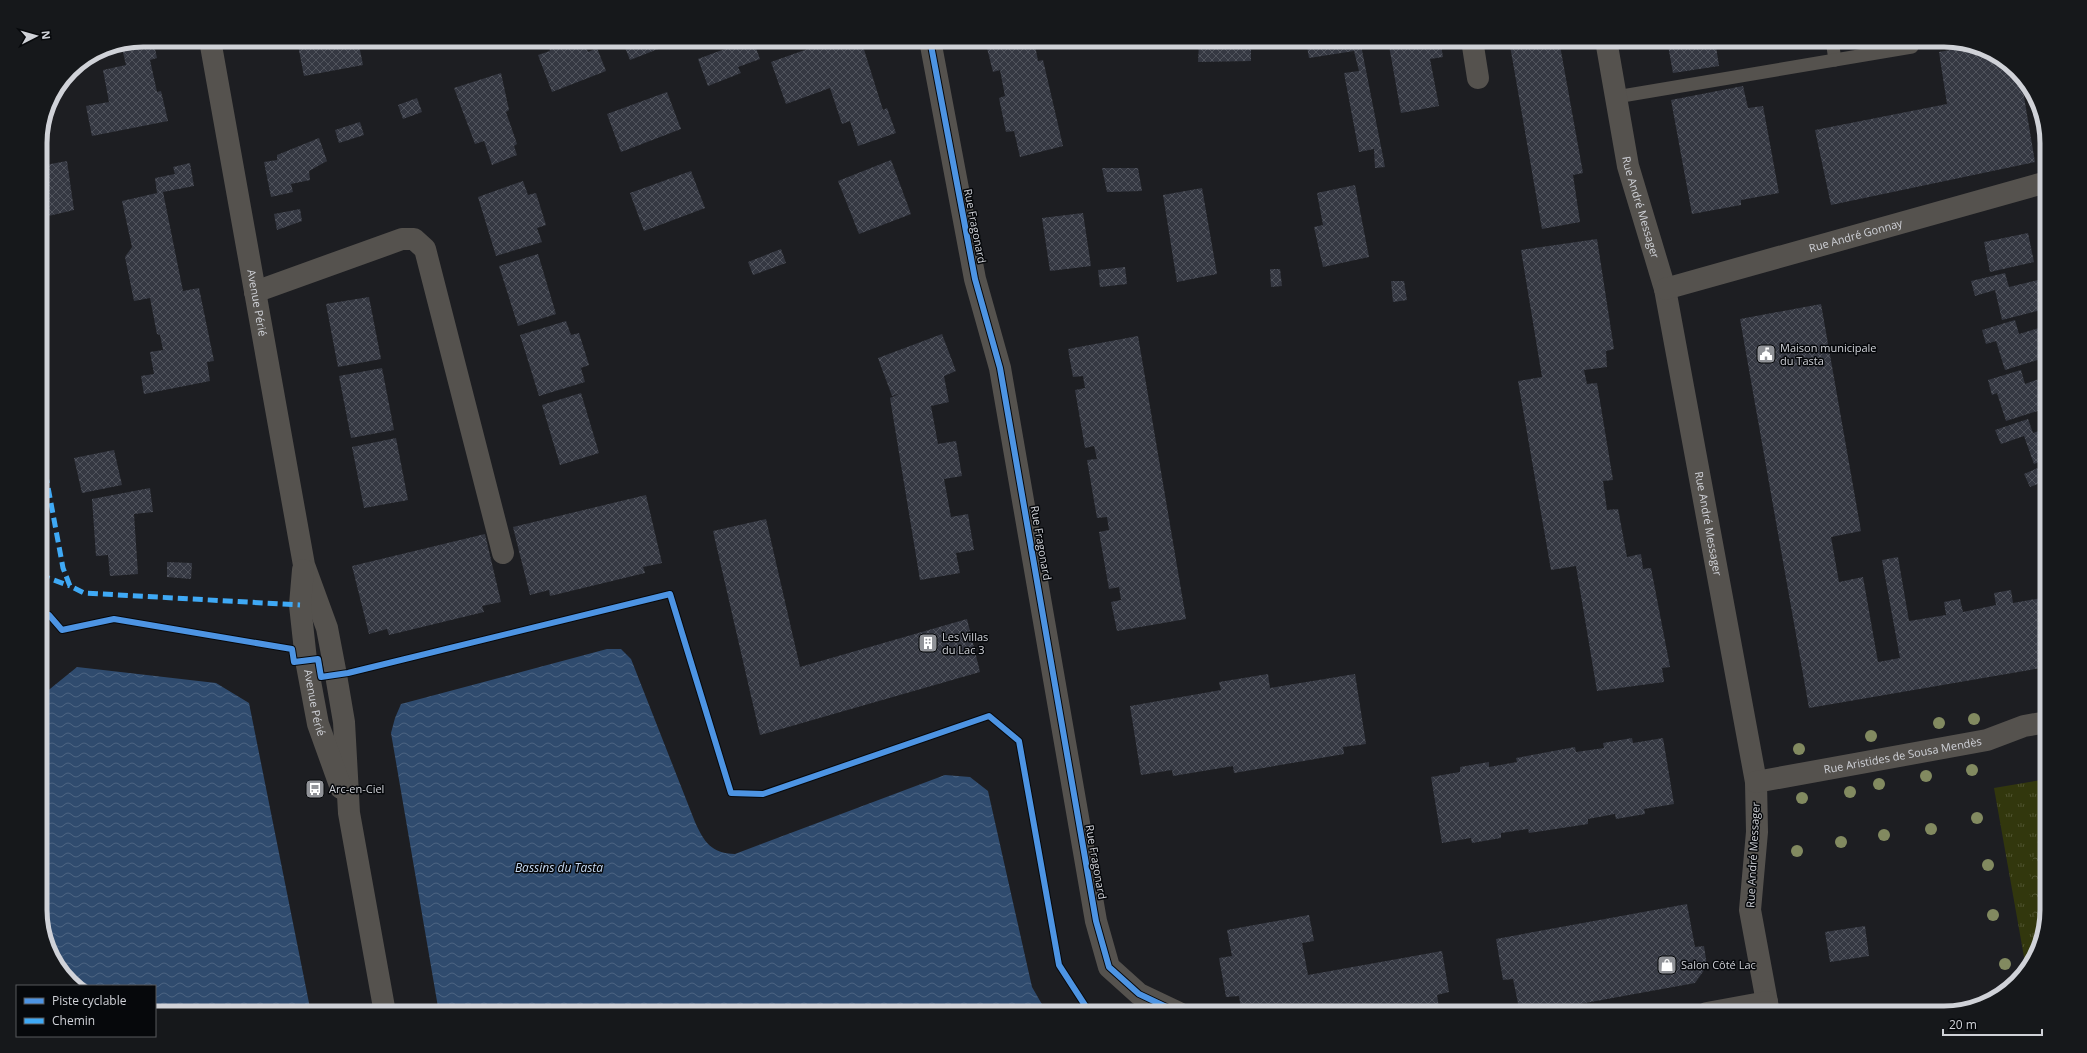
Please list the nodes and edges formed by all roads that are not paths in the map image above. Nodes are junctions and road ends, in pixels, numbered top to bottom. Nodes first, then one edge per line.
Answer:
1 (211, 47) edge
2 (931, 47) edge
3 (1473, 47) edge
4 (1607, 47) edge
5 (1833, 47) edge
6 (1912, 47) dead end
7 (1835, 60) junction
8 (1478, 78) dead end
9 (1616, 97) junction
10 (2040, 184) edge
11 (1665, 289) junction
12 (255, 292) junction
13 (503, 553) dead end
14 (2040, 723) edge
15 (1756, 782) junction
16 (384, 1006) edge
17 (1164, 1006) edge
18 (1768, 1006) edge

1 - 12 street, Avenue Périé
2 - 17 street, Rue Fragonard
3 - 8 street
4 - 9 street, Rue André Messager
5 - 7 lane
6 - 7 lane
7 - 9 lane
9 - 11 street, Rue André Messager
10 - 11 street, Rue André Gonnay
11 - 15 street, Rue André Messager
12 - 13 street
12 - 16 street, Avenue Périé
14 - 15 street, Rue Aristides de Sousa Mendès
15 - 18 street, Rue André Messager

